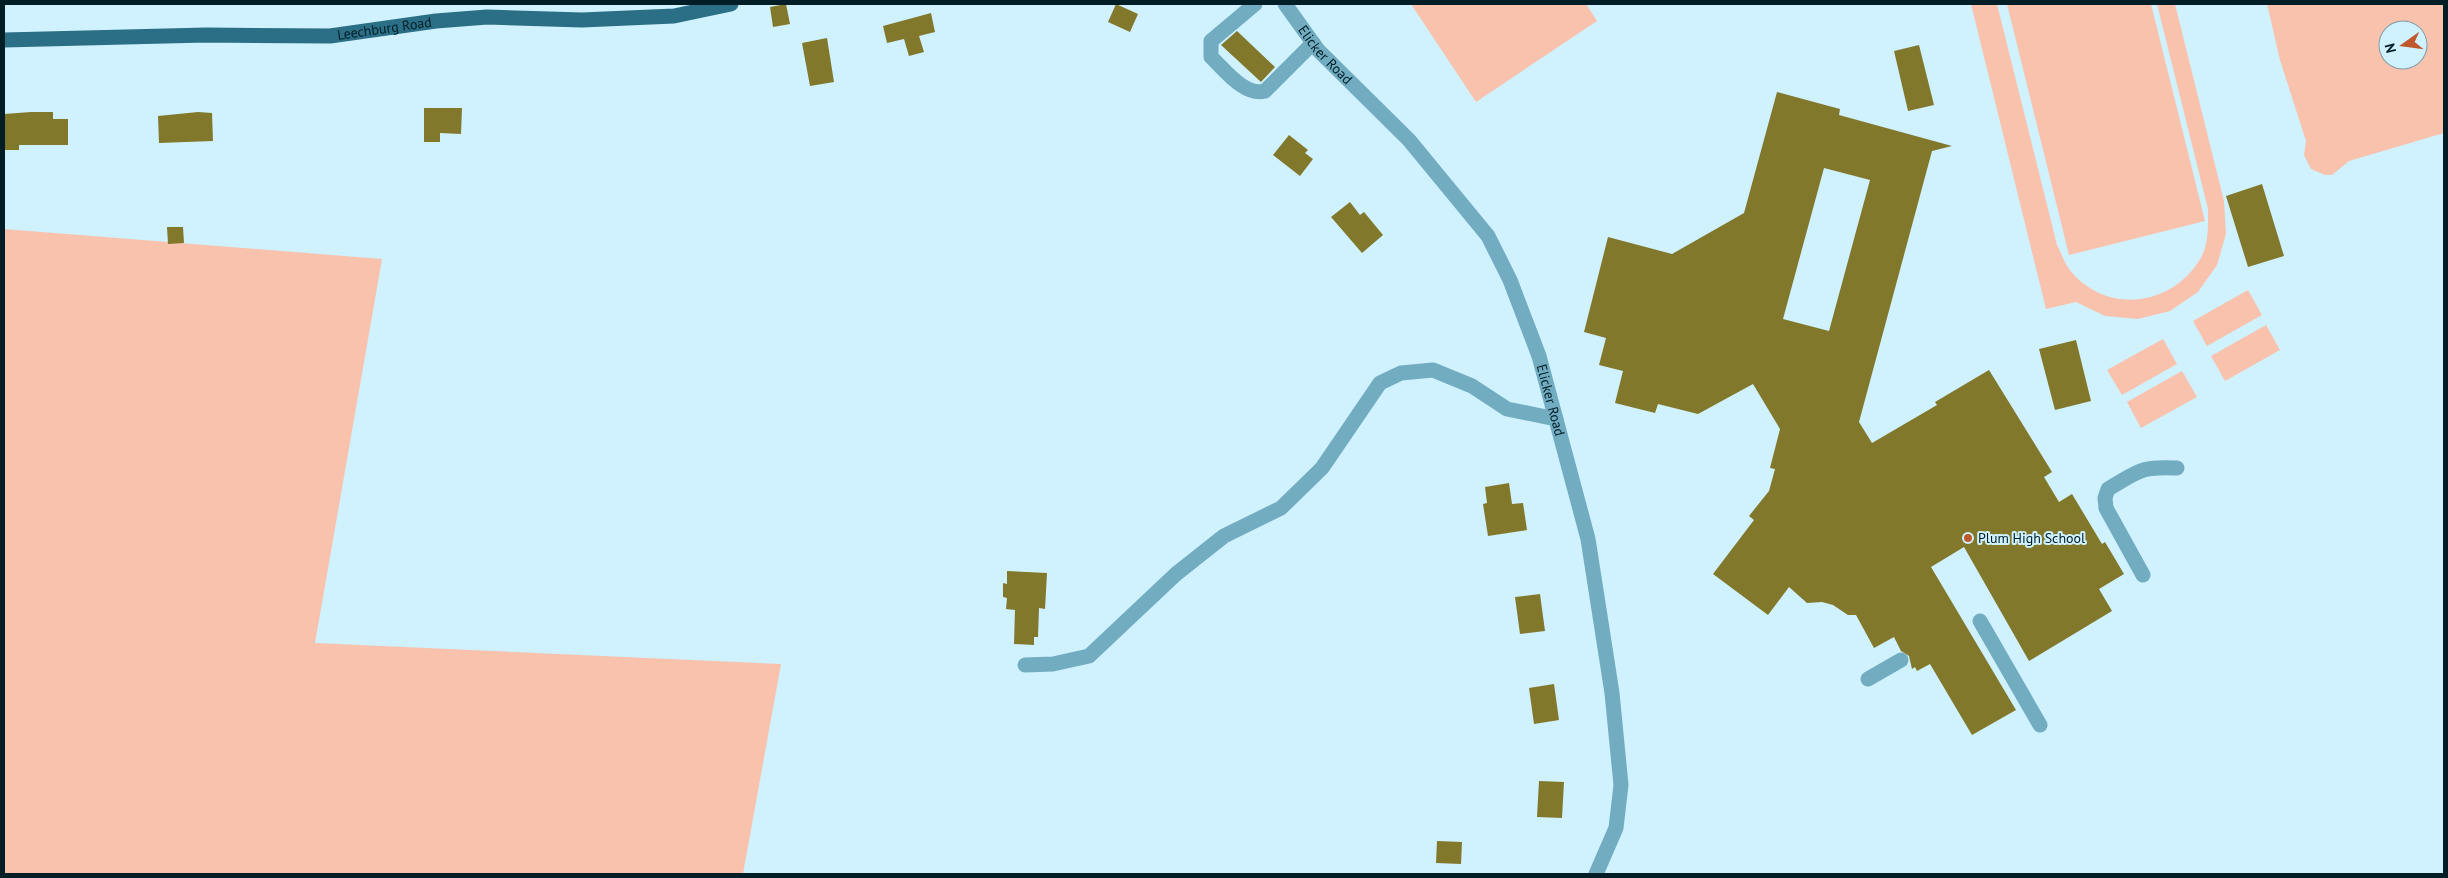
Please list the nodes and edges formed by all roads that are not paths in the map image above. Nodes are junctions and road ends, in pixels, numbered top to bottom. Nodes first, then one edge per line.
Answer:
1 (731, 4) edge
2 (1255, 4) edge
3 (1285, 4) edge
4 (4, 40) edge
5 (1313, 43) junction
6 (1556, 419) junction
7 (2177, 468) dead end
8 (2143, 575) dead end
9 (1980, 621) dead end
10 (1901, 660) dead end
11 (1025, 665) dead end
12 (1868, 679) dead end
13 (2040, 725) dead end
14 (1596, 874) edge

1 - 4 main road, Leechburg Road
2 - 5 street
3 - 5 street, Elicker Road
5 - 6 street, Elicker Road
6 - 11 street
6 - 14 street, Elicker Road
7 - 8 street
9 - 13 street
10 - 12 street

